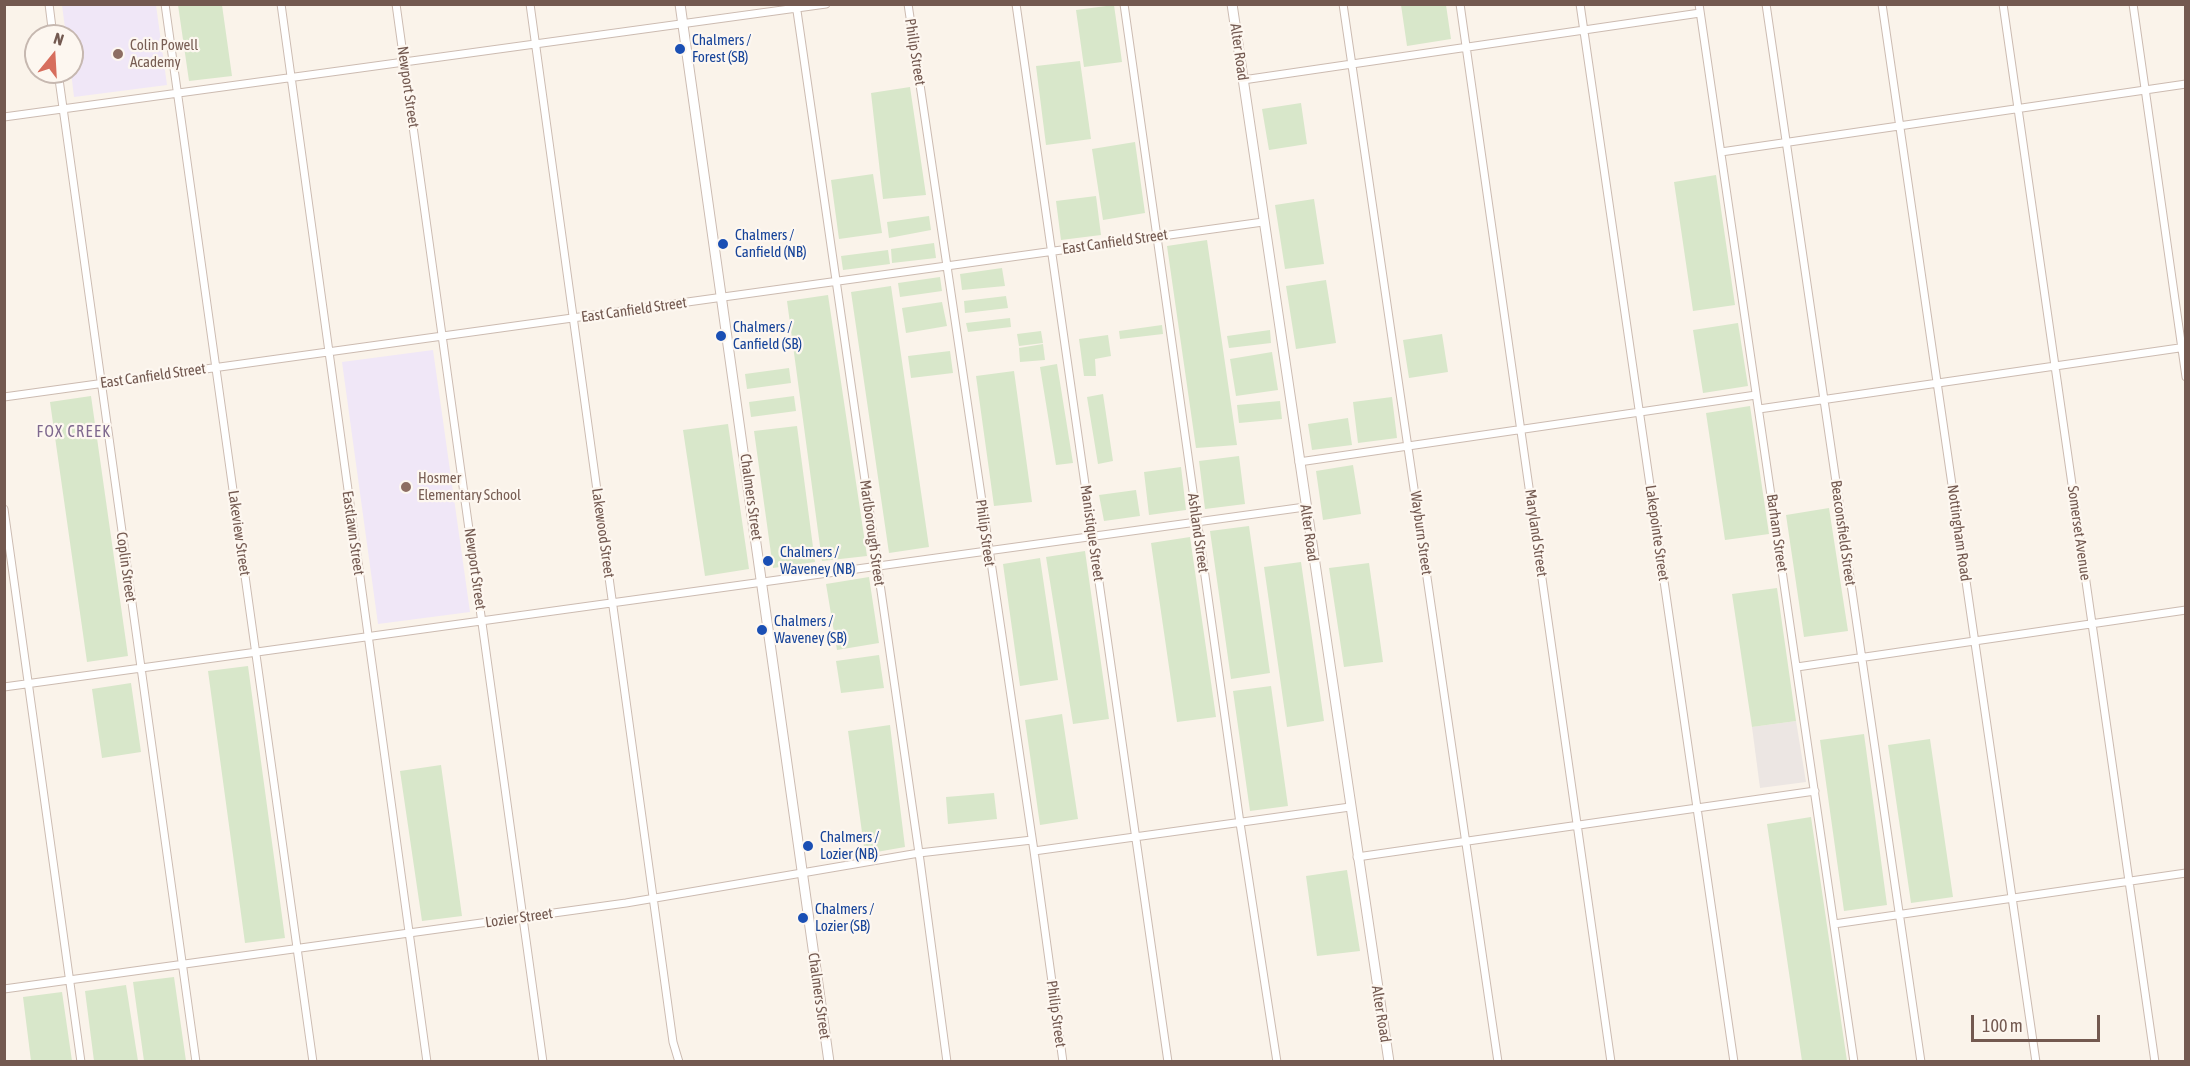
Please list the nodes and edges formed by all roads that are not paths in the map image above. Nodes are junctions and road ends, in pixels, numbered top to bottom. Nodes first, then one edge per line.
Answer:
1 (49, 4) edge
2 (165, 4) edge
3 (281, 4) edge
4 (396, 4) edge
5 (530, 4) edge
6 (680, 4) edge
7 (826, 4) edge
8 (908, 4) edge
9 (1016, 4) edge
10 (1124, 4) edge
11 (1232, 4) edge
12 (1343, 4) edge
13 (1460, 4) edge
14 (1580, 4) edge
15 (1699, 4) edge
16 (1766, 4) edge
17 (1882, 4) edge
18 (2003, 4) edge
19 (2133, 4) edge
20 (796, 7) edge
21 (1700, 13) junction
22 (52, 24) edge
23 (683, 24) junction
24 (1583, 30) junction
25 (535, 45) junction
26 (1467, 47) junction
27 (404, 62) junction
28 (1352, 63) junction
29 (291, 78) junction
30 (1243, 80) junction
31 (60, 84) edge
32 (2186, 84) edge
33 (2145, 90) junction
34 (178, 94) junction
35 (2018, 108) junction
36 (63, 109) junction
37 (4, 117) edge
38 (1900, 126) junction
39 (1786, 143) junction
40 (1721, 152) junction
41 (1263, 222) junction
42 (1157, 236) junction
43 (1052, 251) junction
44 (947, 266) junction
45 (836, 282) junction
46 (723, 298) junction
47 (573, 319) junction
48 (442, 336) junction
49 (2183, 347) edge
50 (328, 352) junction
51 (2055, 366) junction
52 (216, 368) junction
53 (2186, 377) edge
54 (101, 383) junction
55 (1938, 383) junction
56 (1756, 395) junction
57 (4, 397) edge
58 (1824, 400) junction
59 (1759, 409) junction
60 (1639, 412) junction
61 (1522, 429) junction
62 (1409, 446) junction
63 (1299, 462) junction
64 (1305, 507) junction
65 (4, 509) edge
66 (1197, 523) junction
67 (1093, 538) junction
68 (988, 552) junction
69 (877, 566) junction
70 (763, 582) junction
71 (613, 603) junction
72 (2186, 610) edge
73 (483, 622) junction
74 (2092, 624) junction
75 (368, 637) junction
76 (1975, 641) junction
77 (255, 653) junction
78 (1861, 657) junction
79 (1797, 667) junction
80 (141, 668) junction
81 (29, 684) junction
82 (4, 687) edge
83 (1815, 791) junction
84 (1350, 807) junction
85 (1697, 808) junction
86 (1240, 823) junction
87 (1576, 826) junction
88 (1136, 837) junction
89 (1032, 840) junction
90 (1464, 842) junction
91 (1034, 851) junction
92 (919, 853) junction
93 (1357, 857) junction
94 (2186, 873) edge
95 (802, 874) junction
96 (2129, 881) junction
97 (2013, 898) junction
98 (653, 899) junction
99 (1899, 915) junction
100 (522, 918) junction
101 (1834, 924) junction
102 (409, 933) junction
103 (297, 949) junction
104 (182, 964) junction
105 (70, 980) junction
106 (4, 989) edge
107 (81, 1062) edge
108 (196, 1062) edge
109 (313, 1062) edge
110 (427, 1062) edge
111 (543, 1062) edge
112 (679, 1062) edge
113 (829, 1062) edge
114 (947, 1062) edge
115 (1063, 1062) edge
116 (1168, 1062) edge
117 (1278, 1062) edge
118 (1389, 1062) edge
119 (1498, 1062) edge
120 (1611, 1062) edge
121 (1734, 1062) edge
122 (1854, 1062) edge
123 (1921, 1062) edge
124 (2036, 1062) edge
125 (2155, 1062) edge

1 - 22 street
2 - 34 street, Lakeview Street
3 - 29 street, Eastlawn Street
4 - 27 street, Newport Street
5 - 25 street, Lakewood Street
6 - 23 street, Chalmers Street
7 - 20 street
8 - 44 street, Philip Street
9 - 43 street, Manistique Street
10 - 42 street, Ashland Street
11 - 30 street, Alter Road
12 - 28 street, Wayburn Street
13 - 26 street, Maryland Street
14 - 24 street, Lakepointe Street
15 - 21 street, Barham Street
16 - 39 street, Beaconsfield Street
17 - 38 street, Nottingham Road
18 - 35 street, Somerset Avenue
19 - 33 street
20 - 23 street
20 - 45 street, Marlborough Street
21 - 24 street
21 - 40 street, Barham Street
23 - 25 street
23 - 46 street, Chalmers Street
24 - 26 street
24 - 60 street, Lakepointe Street
25 - 27 street
25 - 47 street, Lakewood Street
26 - 28 street
26 - 61 street, Maryland Street
27 - 29 street
27 - 48 street, Newport Street
28 - 30 street
28 - 62 street, Wayburn Street
29 - 34 street
29 - 50 street, Eastlawn Street
30 - 41 street, Alter Road
31 - 36 street, Coplin Street
32 - 33 street
33 - 35 street
33 - 49 street
34 - 36 street
34 - 52 street, Lakeview Street
35 - 38 street
35 - 51 street, Somerset Avenue
36 - 37 street
36 - 54 street, Coplin Street
38 - 39 street
38 - 55 street, Nottingham Road
39 - 40 street
39 - 58 street, Beaconsfield Street
40 - 56 street, Barham Street
41 - 42 street, East Canfield Street
41 - 63 street, Alter Road
42 - 43 street, East Canfield Street
42 - 66 street, Ashland Street
43 - 44 street, East Canfield Street
43 - 67 street, Manistique Street
44 - 45 street, East Canfield Street
44 - 68 street, Philip Street
45 - 46 street, East Canfield Street
45 - 69 street, Marlborough Street
46 - 47 street, East Canfield Street
46 - 70 street, Chalmers Street
47 - 48 street, East Canfield Street
47 - 71 street, Lakewood Street
48 - 50 street, East Canfield Street
48 - 73 street, Newport Street
49 - 51 street
49 - 53 street
50 - 52 street, East Canfield Street
50 - 75 street, Eastlawn Street
51 - 55 street
51 - 74 street, Somerset Avenue
52 - 54 street, East Canfield Street
52 - 77 street, Lakeview Street
54 - 57 street, East Canfield Street
54 - 80 street, Coplin Street
55 - 58 street
55 - 76 street, Nottingham Road
56 - 59 street, Barham Street
56 - 60 street
58 - 59 street
58 - 78 street, Beaconsfield Street
59 - 79 street, Barham Street
60 - 61 street
60 - 85 street, Lakepointe Street
61 - 62 street
61 - 87 street, Maryland Street
62 - 63 street
62 - 90 street, Wayburn Street
63 - 64 street, Alter Road
64 - 66 street
64 - 84 street, Alter Road
65 - 81 street
66 - 67 street
66 - 86 street, Ashland Street
67 - 68 street
67 - 88 street, Manistique Street
68 - 69 street
68 - 89 street, Philip Street
69 - 70 street
69 - 92 street, Marlborough Street
70 - 71 street
70 - 95 street, Chalmers Street
71 - 73 street
71 - 98 street, Lakewood Street
72 - 74 street
73 - 75 street
73 - 100 street, Newport Street
74 - 76 street
74 - 96 street, Somerset Avenue
75 - 77 street
75 - 102 street, Eastlawn Street
76 - 78 street
76 - 97 street, Nottingham Road
77 - 80 street
77 - 103 street, Lakeview Street
78 - 79 street
78 - 99 street, Beaconsfield Street
79 - 83 street, Barham Street
80 - 81 street
80 - 104 street, Coplin Street
81 - 82 street
81 - 105 street
83 - 85 street
83 - 101 street, Barham Street
84 - 86 street
84 - 93 street, Alter Road
85 - 87 street
85 - 121 street, Lakepointe Street
86 - 88 street
86 - 117 street, Ashland Street
87 - 90 street
87 - 120 street, Maryland Street
88 - 91 street
88 - 116 street, Manistique Street
89 - 91 street, Philip Street
89 - 92 street, Lozier Street
90 - 93 street
90 - 119 street, Wayburn Street
91 - 115 street, Philip Street
92 - 95 street, Lozier Street
92 - 114 street, Marlborough Street
93 - 118 street, Alter Road
94 - 96 street
95 - 98 street, Lozier Street
95 - 113 street, Chalmers Street
96 - 97 street
96 - 125 street, Somerset Avenue
97 - 99 street
97 - 124 street, Nottingham Road
98 - 100 street, Lozier Street
98 - 112 street, Lakewood Street
99 - 101 street
99 - 123 street, Beaconsfield Street
100 - 102 street, Lozier Street
100 - 111 street, Newport Street
101 - 122 street, Barham Street
102 - 103 street, Lozier Street
102 - 110 street, Eastlawn Street
103 - 104 street, Lozier Street
103 - 109 street, Lakeview Street
104 - 105 street, Lozier Street
104 - 108 street, Coplin Street
105 - 106 street, Lozier Street
105 - 107 street

